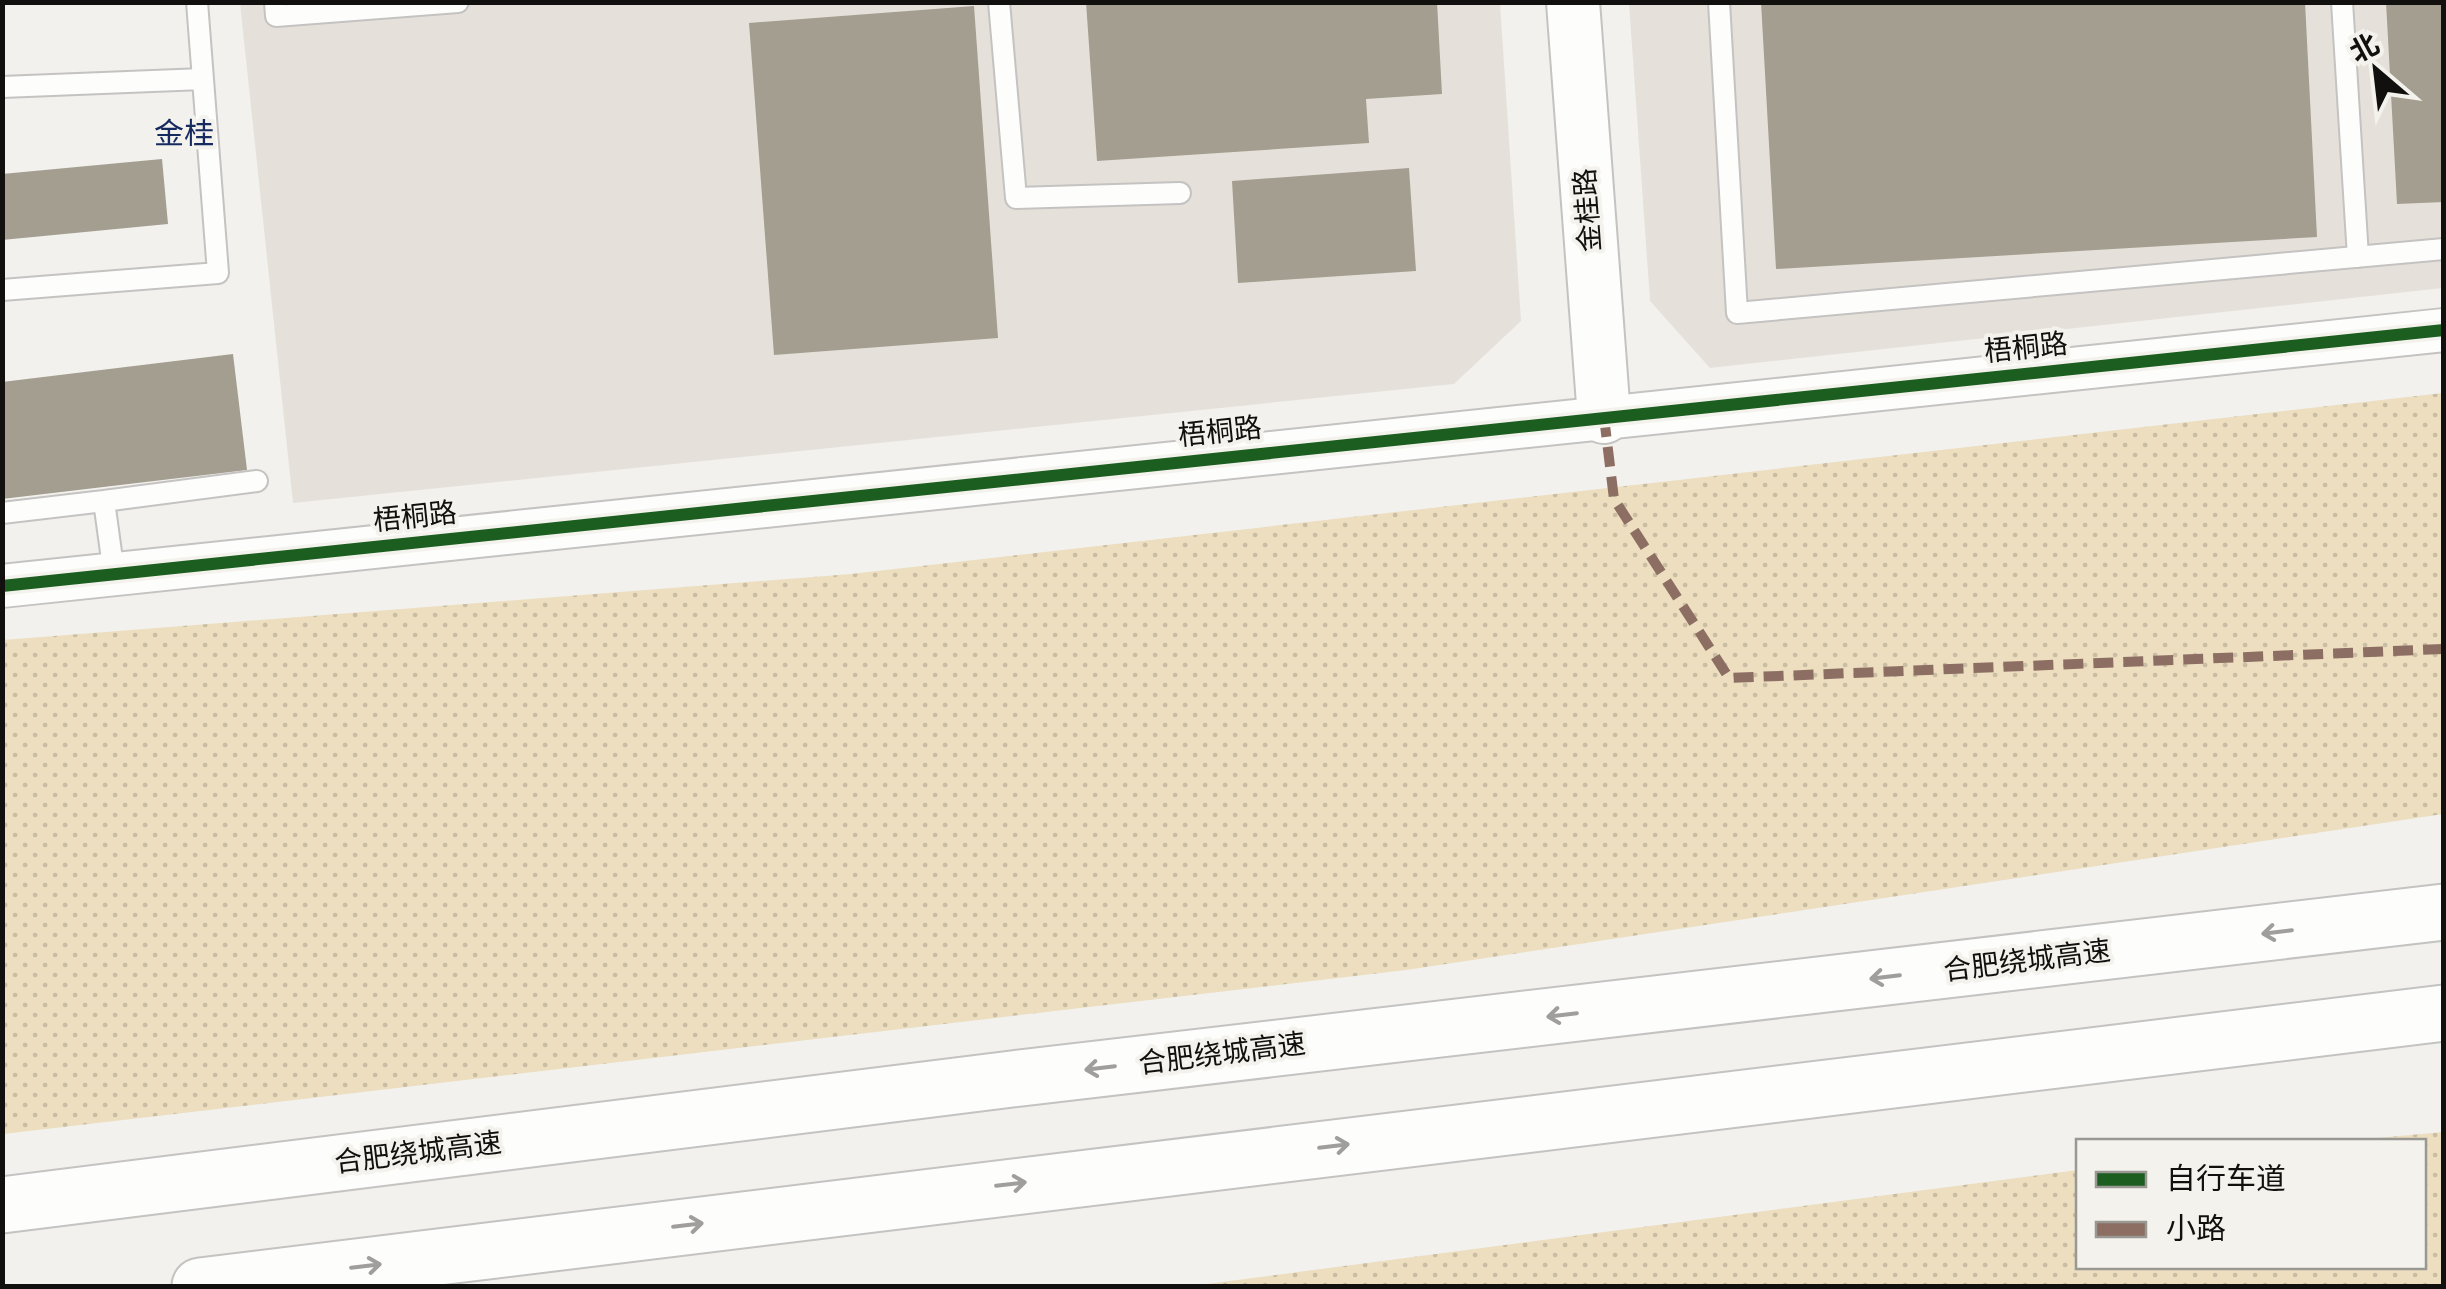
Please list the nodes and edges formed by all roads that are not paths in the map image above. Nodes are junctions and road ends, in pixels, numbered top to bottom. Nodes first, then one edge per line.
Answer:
1 (196, 2) edge
2 (275, 2) edge
3 (458, 2) edge
4 (998, 2) edge
5 (1573, 2) edge
6 (1719, 2) edge
7 (2342, 2) edge
8 (202, 79) junction
9 (2, 87) edge
10 (1180, 193) dead end
11 (2444, 249) edge
12 (2358, 256) junction
13 (2, 290) edge
14 (2444, 330) edge
15 (1604, 416) junction
16 (257, 481) dead end
17 (104, 502) junction
18 (2, 512) edge
19 (114, 574) junction
20 (2, 586) edge
21 (2444, 910) edge
22 (2444, 1014) edge
23 (2357, 1024) junction
24 (2444, 1030) edge
25 (2, 1205) edge
26 (200, 1286) edge

1 - 8 lane
2 - 3 lane
4 - 10 lane
5 - 15 street, 金桂路
6 - 12 lane
7 - 12 lane
8 - 9 lane
8 - 13 lane
11 - 12 lane
14 - 15 street, 梧桐路
15 - 19 street, 梧桐路
16 - 17 lane
17 - 18 lane
17 - 19 lane
19 - 20 street, 梧桐路
21 -> 25 highway, 合肥绕城高速
22 - 23 highway
23 - 24 highway
26 -> 23 highway

